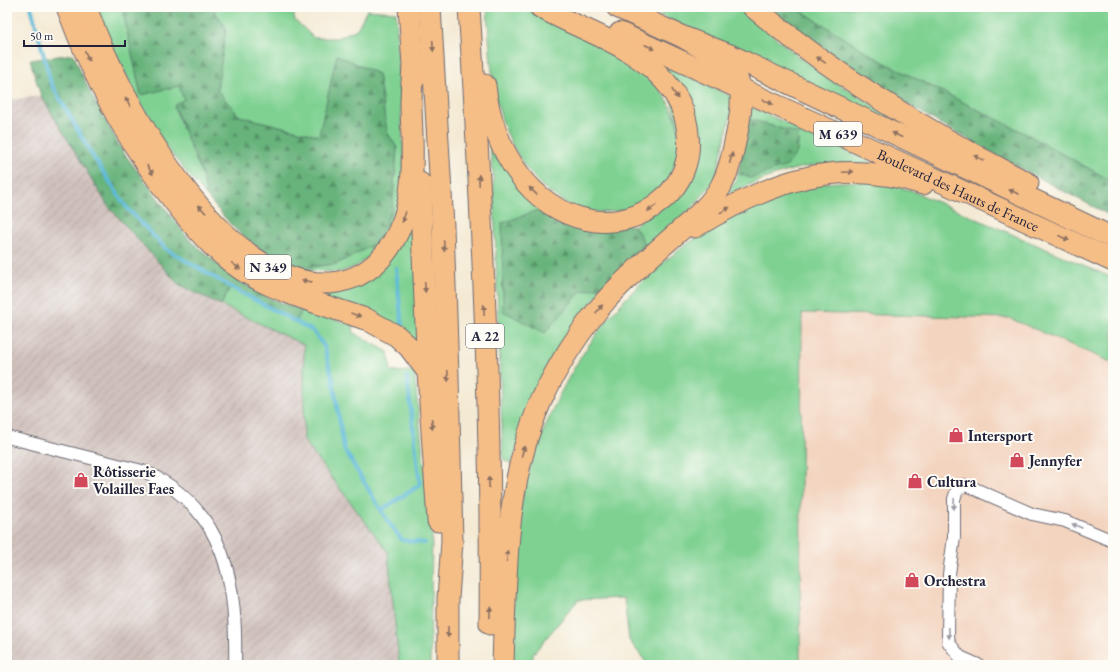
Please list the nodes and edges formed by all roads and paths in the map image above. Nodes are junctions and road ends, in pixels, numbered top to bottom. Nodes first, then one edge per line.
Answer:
1 (67, 7) edge
2 (86, 7) edge
3 (409, 7) edge
4 (430, 7) edge
5 (470, 7) edge
6 (540, 7) edge
7 (564, 7) edge
8 (617, 7) edge
9 (753, 7) edge
10 (683, 37) junction
11 (413, 67) junction
12 (741, 90) junction
13 (983, 201) junction
14 (1113, 228) edge
15 (1113, 238) edge
16 (656, 252) junction
17 (1113, 262) edge
18 (428, 372) junction
19 (7, 438) edge
20 (1113, 541) edge
21 (448, 599) junction
22 (235, 665) edge
23 (448, 665) edge
24 (490, 665) edge
25 (503, 665) edge
26 (978, 665) edge

1 -> 18 highway
11 -> 2 highway, N 349
3 - 11 highway
4 -> 21 highway, A 22
6 -> 5 highway
24 -> 5 highway, A 22
7 -> 12 highway, Boulevard des Hauts de France / M 639
8 - 10 highway, Boulevard des Hauts de France / M 639
14 -> 9 highway
10 - 12 highway
15 -> 10 highway, Boulevard des Hauts de France / M 639
11 -> 18 highway
12 -> 13 highway, Boulevard des Hauts de France / M 639
16 -> 12 highway
16 -> 13 highway
13 -> 17 highway, Boulevard des Hauts de France / M 639
25 -> 16 highway
18 -> 21 highway
19 - 22 street
20 -> 26 street
21 -> 23 highway, A 22

